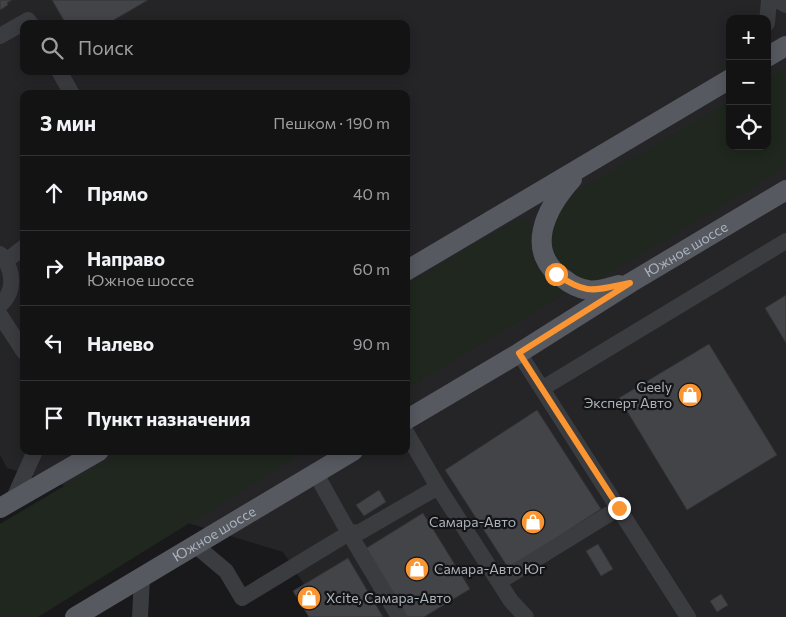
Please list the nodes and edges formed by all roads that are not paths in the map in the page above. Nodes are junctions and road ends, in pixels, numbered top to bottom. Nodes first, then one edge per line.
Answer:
1 (769, 0) edge
2 (777, 0) edge
3 (786, 6) edge
4 (768, 15) edge
5 (20, 25) edge
6 (0, 36) edge
7 (786, 46) edge
8 (771, 55) edge
9 (61, 75) edge
10 (726, 81) edge
11 (70, 90) edge
12 (583, 167) junction
13 (786, 190) edge
14 (786, 240) edge
15 (20, 249) edge
16 (3, 258) edge
17 (410, 269) edge
18 (630, 283) junction
19 (0, 306) edge
20 (0, 314) edge
21 (20, 346) edge
22 (519, 353) junction
23 (543, 388) junction
24 (410, 418) edge
25 (410, 439) edge
26 (34, 455) edge
27 (91, 455) edge
28 (347, 455) edge
29 (316, 474) junction
30 (438, 487) junction
31 (6, 504) edge
32 (619, 508) junction
33 (350, 533) junction
34 (196, 545) junction
35 (142, 577) junction
36 (499, 582) junction
37 (75, 617) edge
38 (140, 617) edge
39 (399, 617) edge
40 (526, 617) edge
41 (688, 617) edge

1 - 4 street
2 - 3 street
5 - 6 street
7 - 8 main road
9 - 11 street
10 - 12 main road
12 - 17 main road
12 - 18 main road
13 - 18 main road, Южное шоссе
14 - 23 street
15 - 16 street
16 - 19 street
18 - 22 main road, Южное шоссе
20 - 21 street
22 - 23 street
22 - 24 main road, Южное шоссе
23 - 32 street
25 - 30 street
26 - 31 street
27 - 31 main road
28 - 29 main road, Южное шоссе
29 - 33 street
29 - 34 main road, Южное шоссе
30 - 33 street
30 - 36 street
32 - 36 street
32 - 41 street
33 - 34 street
33 - 39 street
34 - 35 main road, Южное шоссе
35 - 37 main road, Южное шоссе
35 - 38 street
36 - 40 street

